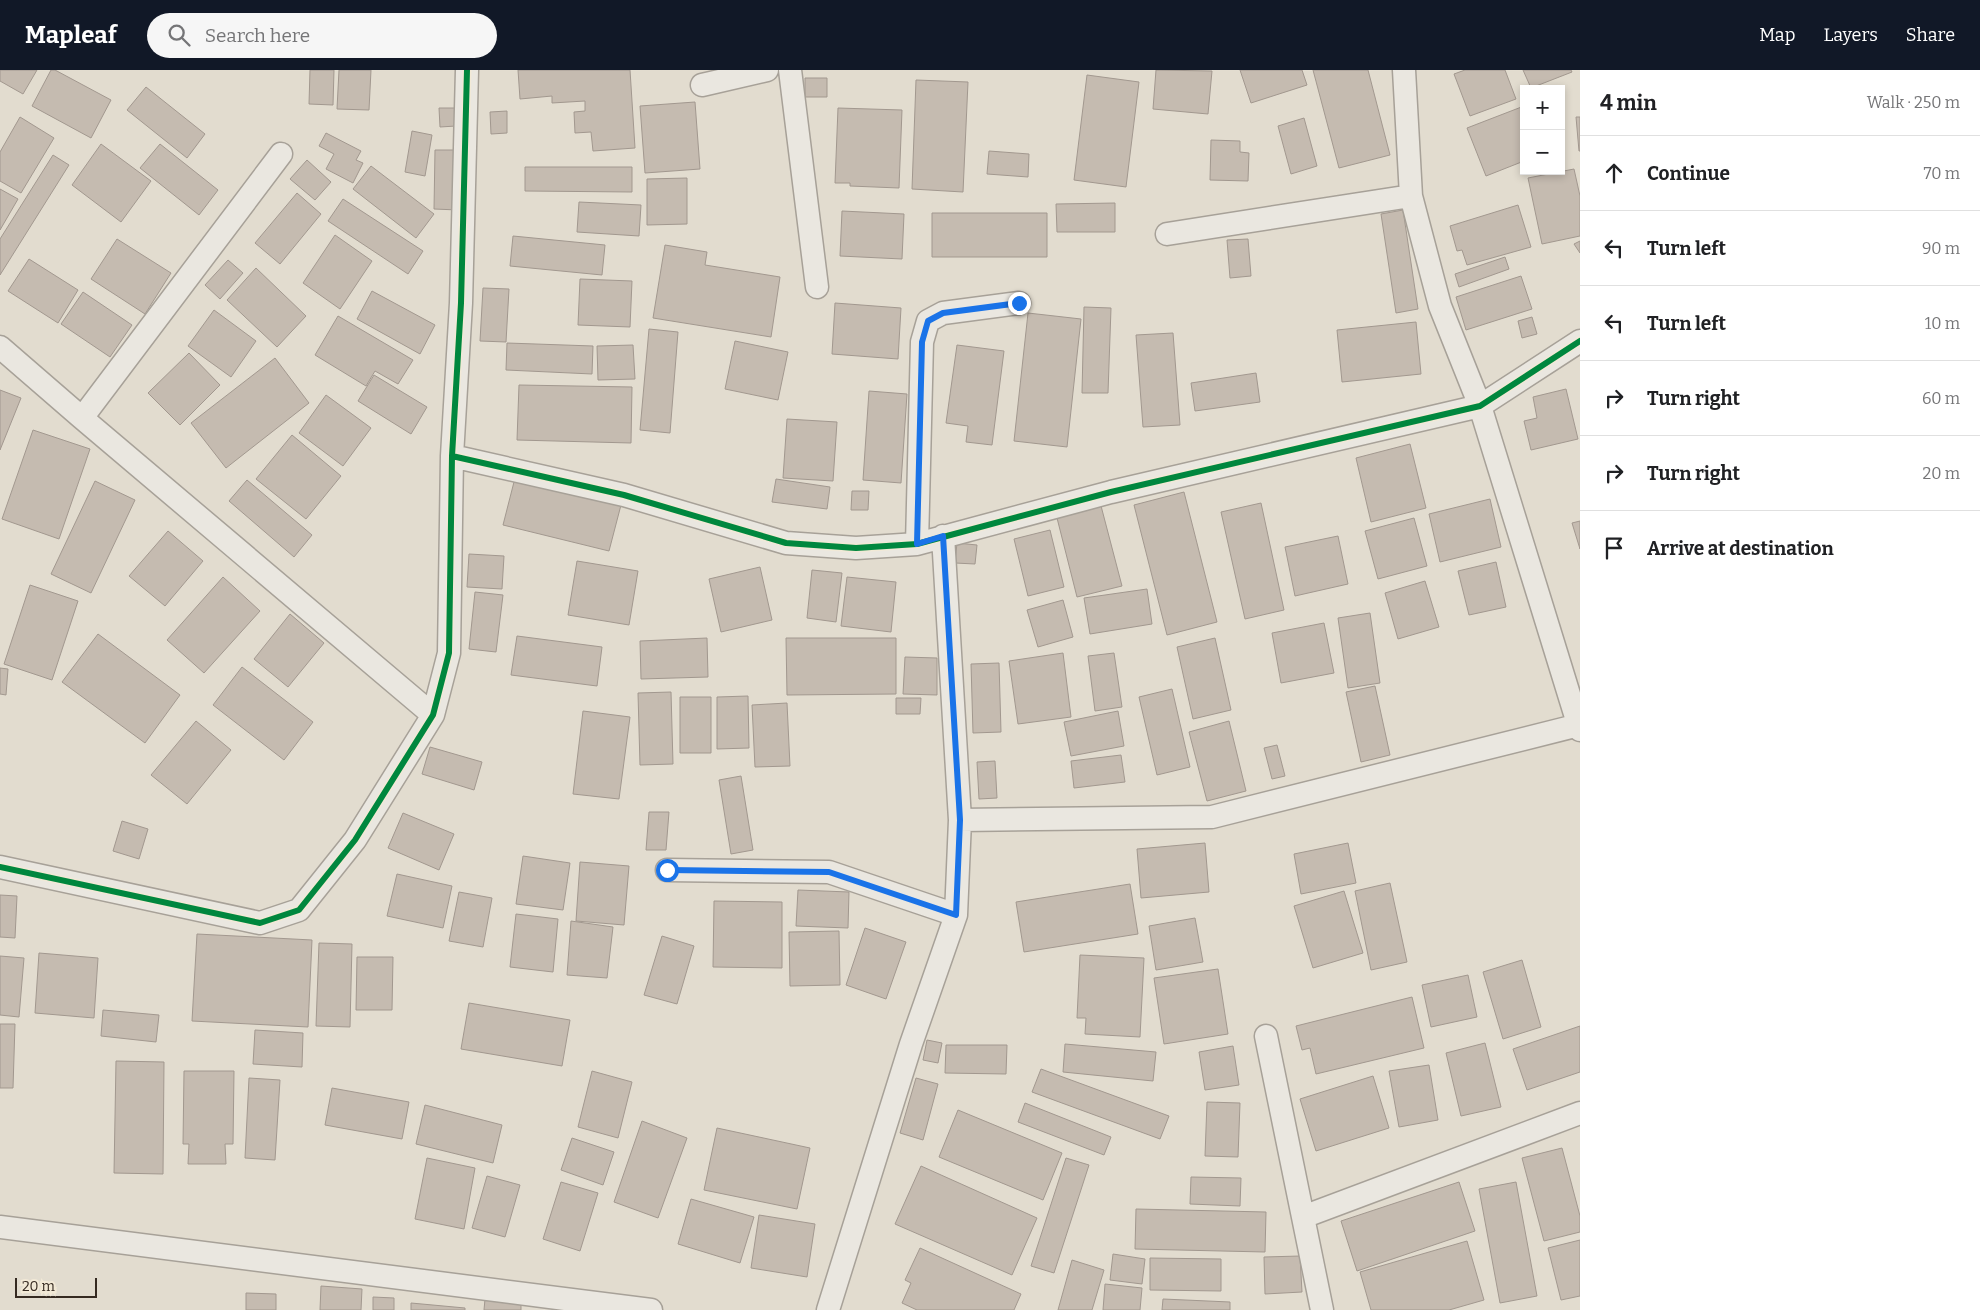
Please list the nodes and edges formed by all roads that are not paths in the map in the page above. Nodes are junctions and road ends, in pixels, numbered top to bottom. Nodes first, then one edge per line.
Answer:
1 (467, 70) edge
2 (767, 70) edge
3 (790, 70) edge
4 (1404, 70) edge
5 (702, 85) dead end
6 (281, 154) dead end
7 (1411, 196) junction
8 (1167, 234) dead end
9 (817, 286) dead end
10 (1019, 303) dead end
11 (1580, 341) edge
12 (0, 346) edge
13 (1480, 406) junction
14 (82, 418) junction
15 (452, 456) junction
16 (943, 536) junction
17 (917, 544) junction
18 (433, 715) junction
19 (1579, 728) edge
20 (960, 820) junction
21 (0, 867) edge
22 (667, 870) dead end
23 (956, 915) junction
24 (1266, 1036) dead end
25 (1580, 1113) edge
26 (1303, 1217) junction
27 (0, 1227) edge
28 (651, 1310) edge
29 (828, 1310) edge
30 (1322, 1310) edge

1 - 15 street
2 - 5 street
3 - 9 street
4 - 7 street
6 - 14 street
7 - 8 street
7 - 13 street
10 - 17 street
11 - 13 street
12 - 14 street
13 - 16 street
13 - 19 street
14 - 18 street
15 - 17 street
15 - 18 street
16 - 17 street
16 - 20 street
18 - 21 street
19 - 20 street
20 - 23 street
22 - 23 street
23 - 29 street
24 - 26 street
25 - 26 street
26 - 30 street
27 - 28 street

